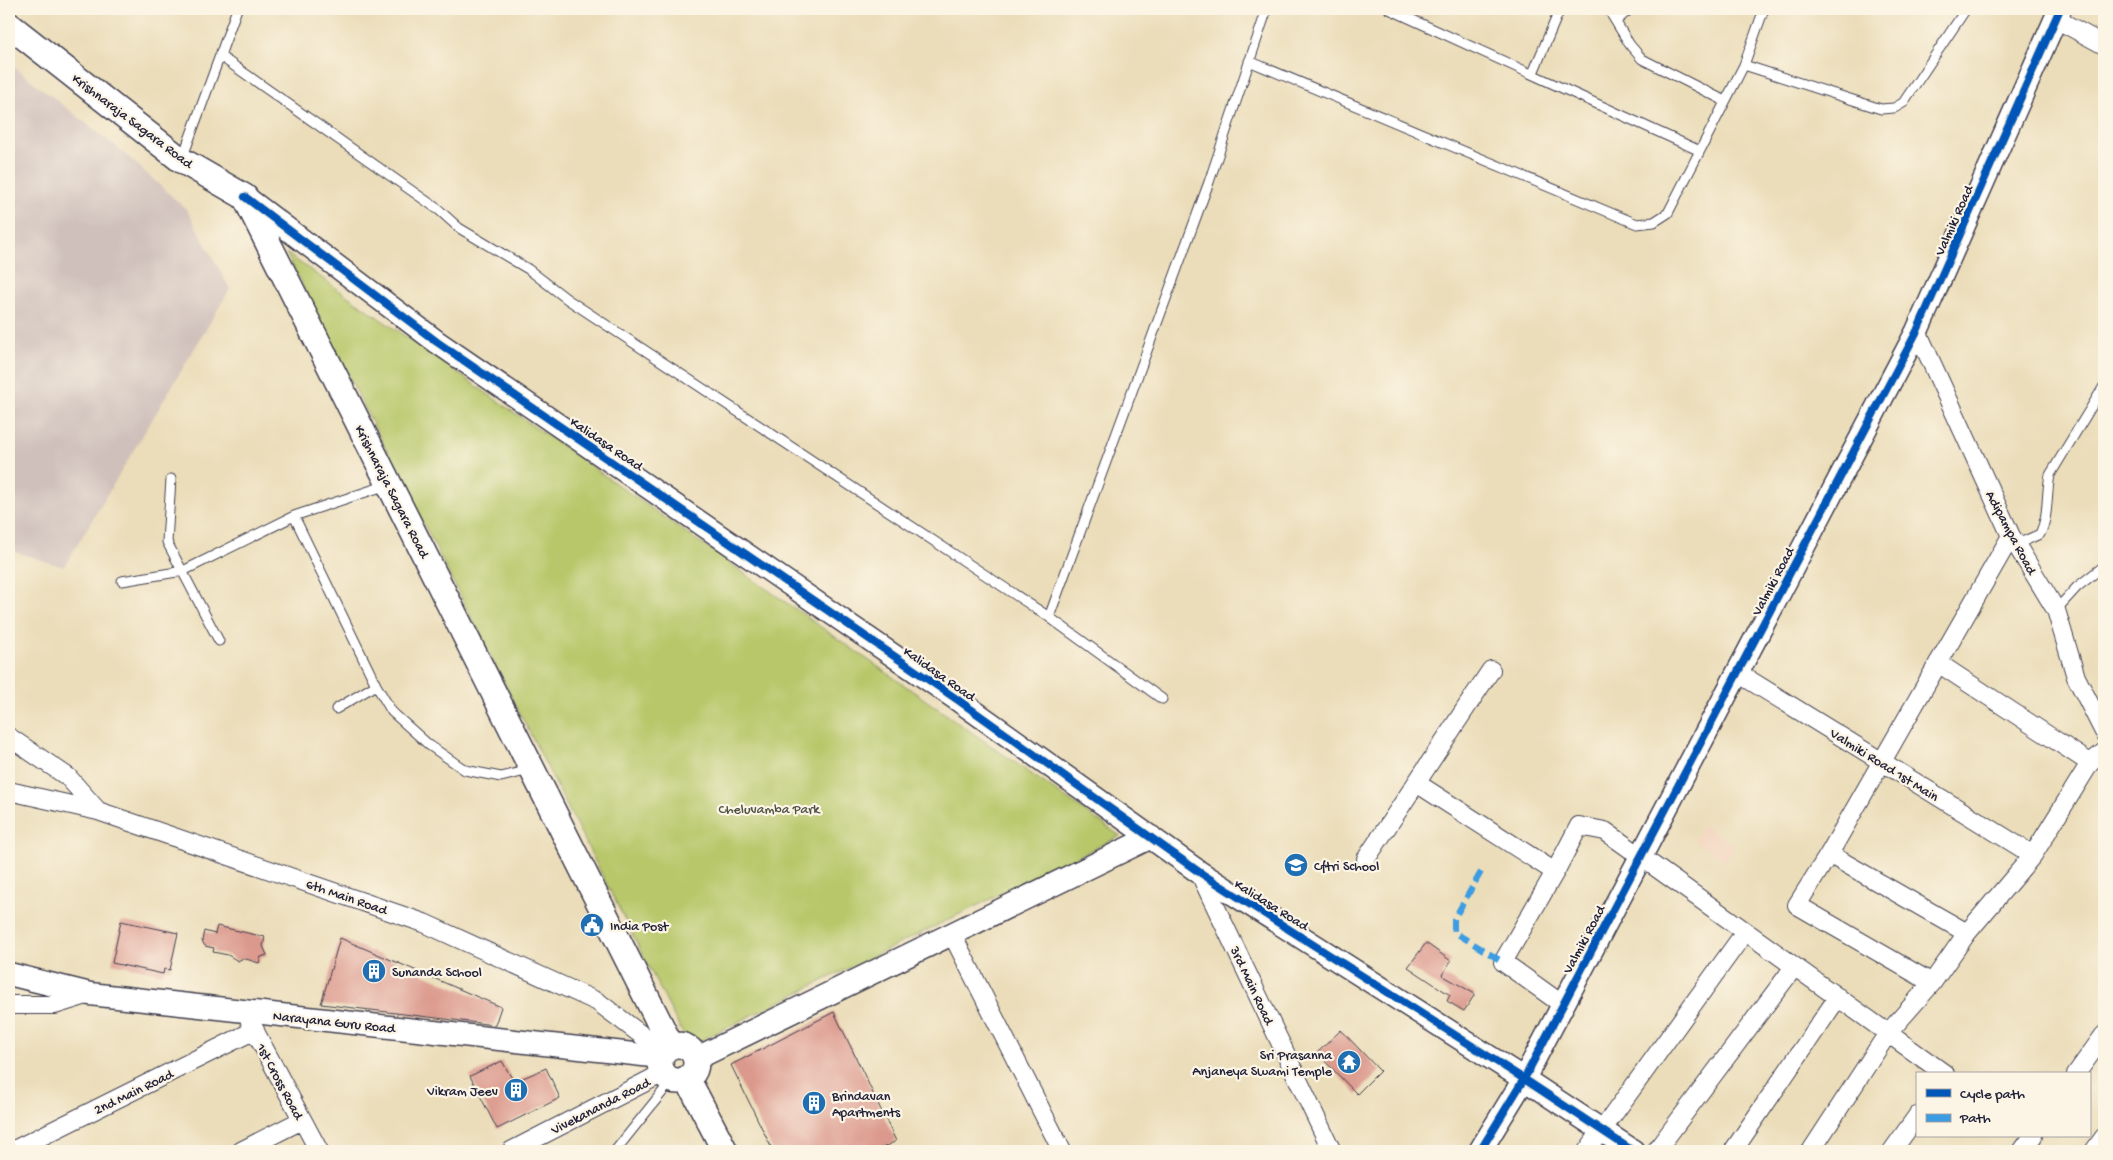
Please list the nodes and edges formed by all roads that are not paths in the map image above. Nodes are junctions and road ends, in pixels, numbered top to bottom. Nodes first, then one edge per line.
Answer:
1 (238, 9) edge
2 (1267, 9) edge
3 (1389, 9) edge
4 (1560, 9) edge
5 (1608, 9) edge
6 (1630, 9) edge
7 (1764, 9) edge
8 (1966, 9) edge
9 (2058, 14) edge
10 (1616, 21) junction
11 (9, 25) edge
12 (2104, 45) edge
13 (220, 56) junction
14 (1249, 61) junction
15 (1744, 65) junction
16 (1533, 73) junction
17 (1725, 101) junction
18 (1698, 150) junction
19 (181, 160) junction
20 (245, 197) junction
21 (1917, 331) junction
22 (2104, 386) edge
23 (171, 479) dead end
24 (389, 484) junction
25 (294, 516) junction
26 (2013, 541) junction
27 (2104, 566) edge
28 (183, 571) junction
29 (122, 581) dead end
30 (2056, 610) junction
31 (1049, 617) junction
32 (219, 641) dead end
33 (1938, 663) junction
34 (1491, 670) dead end
35 (1738, 673) junction
36 (376, 685) junction
37 (1162, 699) dead end
38 (336, 709) dead end
39 (2104, 732) edge
40 (9, 737) edge
41 (2097, 758) edge
42 (1882, 762) junction
43 (532, 769) junction
44 (1418, 784) junction
45 (9, 792) edge
46 (98, 811) junction
47 (1151, 837) junction
48 (1829, 854) junction
49 (2033, 855) junction
50 (1640, 858) junction
51 (1366, 859) dead end
52 (1199, 872) junction
53 (1555, 872) junction
54 (1745, 932) junction
55 (1967, 933) junction
56 (952, 934) junction
57 (1794, 967) junction
58 (9, 974) edge
59 (1932, 983) junction
60 (90, 994) junction
61 (1838, 998) junction
62 (9, 1005) edge
63 (1563, 1005) junction
64 (244, 1011) junction
65 (255, 1030) junction
66 (1888, 1033) junction
67 (2104, 1035) edge
68 (673, 1064) junction
69 (1943, 1072) edge
70 (2077, 1072) edge
71 (1524, 1078) junction
72 (1916, 1117) edge
73 (302, 1120) junction
74 (1602, 1130) junction
75 (2104, 1137) edge
76 (2031, 1138) edge
77 (12, 1151) edge
78 (241, 1151) edge
79 (319, 1151) edge
80 (511, 1151) edge
81 (615, 1151) edge
82 (725, 1151) edge
83 (1062, 1151) edge
84 (1332, 1151) edge
85 (1480, 1151) edge
86 (1587, 1151) edge
87 (1633, 1151) edge
88 (1656, 1151) edge
89 (1733, 1151) edge
90 (1811, 1151) edge
91 (1892, 1151) edge
92 (2022, 1151) edge
93 (2094, 1151) edge

1 - 13 lane
2 - 14 lane
3 - 16 lane
4 - 16 lane
5 - 10 lane
6 - 10 lane
7 - 15 lane
8 - 15 lane
9 - 12 street
9 - 21 street, Valmiki Road
10 - 17 lane
11 - 19 main road, Krishnaraja Sagara Road
13 - 19 lane
13 - 31 lane
14 - 18 lane
14 - 31 lane
15 - 17 lane
16 - 18 lane
17 - 18 lane
19 - 20 main road, Krishnaraja Sagara Road
20 - 24 main road, Krishnaraja Sagara Road
20 - 47 street, Kalidasa Road
21 - 26 street, Adipampa Road
21 - 35 street, Valmiki Road
22 - 26 lane
23 - 28 lane
24 - 25 lane
24 - 43 main road, Krishnaraja Sagara Road
25 - 28 lane
25 - 36 lane
26 - 30 street, Adipampa Road
26 - 33 street
27 - 30 lane
28 - 29 lane
28 - 32 lane
30 - 39 street, Adipampa Road
31 - 37 lane
33 - 41 street
33 - 42 street
34 - 44 street
35 - 42 street, Valmiki Road 1st Main
35 - 50 street, Valmiki Road
36 - 38 lane
36 - 43 lane
40 - 46 street
41 - 49 street
42 - 48 street
42 - 49 street, Valmiki Road 1st Main
43 - 68 main road, Krishnaraja Sagara Road
44 - 51 street
44 - 53 street
45 - 46 street, 6th Main Road
46 - 68 street, 6th Main Road
47 - 52 street, Kalidasa Road
47 - 56 street
48 - 55 street
48 - 59 street
49 - 55 street
50 - 53 street
50 - 54 street
50 - 63 street, Valmiki Road
52 - 71 street, Kalidasa Road
52 - 84 street, 3rd Main Road
53 - 63 street
54 - 57 street
54 - 74 street
55 - 59 street
56 - 68 street
56 - 83 street
57 - 61 street
57 - 88 street
58 - 60 street, Narayana Guru Road
59 - 66 street
60 - 62 street
60 - 64 street, Narayana Guru Road
61 - 66 street
61 - 89 street
63 - 71 street, Valmiki Road
64 - 65 street, 1st Cross Road
64 - 68 street, Narayana Guru Road
65 - 73 street, 1st Cross Road
65 - 77 street, 2nd Main Road
66 - 69 street
66 - 90 street
67 - 70 street
68 - 80 street, Vivekananda Road
68 - 81 lane
68 - 82 main road, Krishnaraja Sagara Road
71 - 74 street, Kalidasa Road
71 - 85 street, Valmiki Road
72 - 91 street
73 - 78 street
73 - 79 street, 1st Cross Road
74 - 86 street
74 - 87 street, Kalidasa Road
75 - 93 street
76 - 92 street

